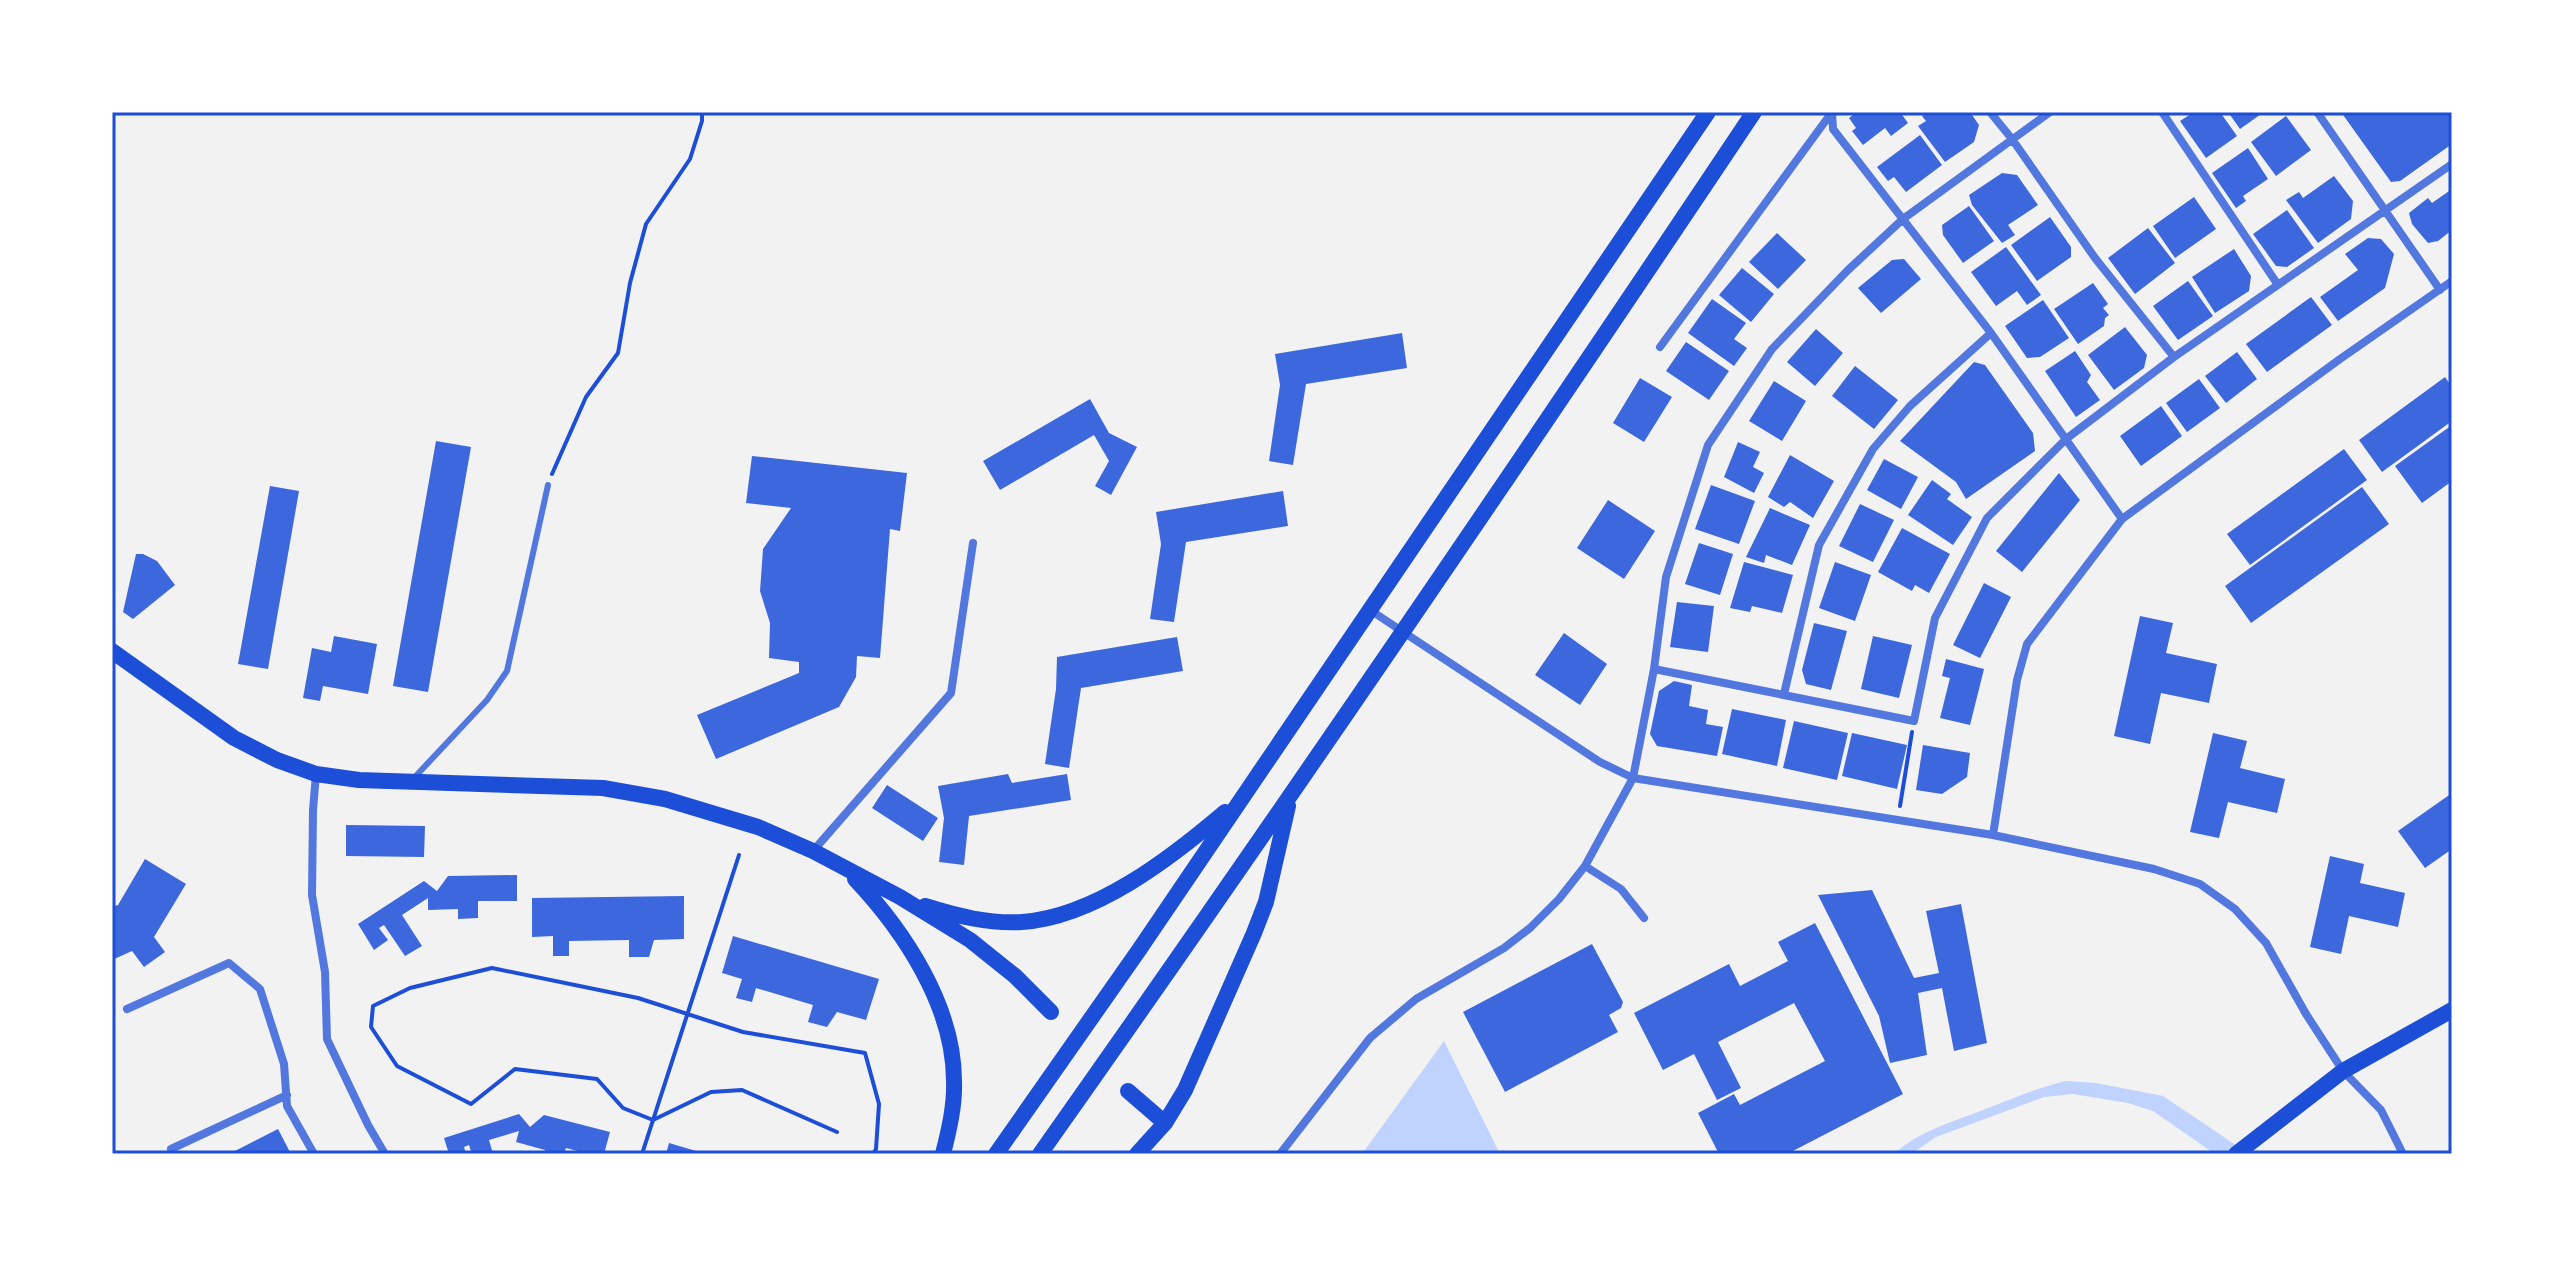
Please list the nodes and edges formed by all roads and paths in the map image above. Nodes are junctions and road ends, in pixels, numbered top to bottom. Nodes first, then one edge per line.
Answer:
1 (702, 112) edge
2 (1708, 112) edge
3 (1754, 112) edge
4 (1832, 112) edge
5 (1990, 112) edge
6 (2050, 112) edge
7 (2162, 112) edge
8 (2317, 112) edge
9 (2012, 139) junction
10 (2452, 164) edge
11 (2386, 210) junction
12 (1903, 219) junction
13 (2452, 281) edge
14 (2278, 285) junction
15 (2440, 290) junction
16 (1991, 333) junction
17 (1660, 347) dead end
18 (2174, 357) junction
19 (2066, 439) junction
20 (548, 485) joint
21 (2122, 519) junction
22 (973, 543) dead end
23 (1370, 610) junction
24 (1403, 632) junction
25 (112, 651) edge
26 (1654, 669) junction
27 (1784, 694) junction
28 (1914, 721) junction
29 (316, 774) junction
30 (1633, 778) junction
31 (411, 781) junction
32 (1290, 796) junction
33 (1242, 798) junction
34 (1898, 821) junction
35 (1993, 835) junction
36 (813, 851) junction
37 (739, 855) dead end
38 (1585, 866) junction
39 (849, 872) junction
40 (900, 897) junction
41 (1644, 918) dead end
42 (127, 1009) dead end
43 (2452, 1010) edge
44 (1051, 1012) dead end
45 (687, 1014) junction
46 (2343, 1071) junction
47 (1128, 1091) dead end
48 (287, 1095) junction
49 (653, 1120) junction
50 (1165, 1123) junction
51 (837, 1132) dead end
52 (171, 1149) dead end
53 (314, 1154) edge
54 (385, 1154) edge
55 (642, 1154) edge
56 (873, 1154) edge
57 (943, 1154) edge
58 (996, 1154) edge
59 (1040, 1154) edge
60 (1137, 1154) edge
61 (1280, 1154) edge
62 (2236, 1154) edge
63 (2403, 1154) edge

1 - 20 path
2 - 23 main road
3 - 24 main road
4 - 12 street
4 - 17 street
5 - 9 street
6 - 9 street
7 - 14 street
8 - 11 street
9 - 12 street
9 - 18 street
10 - 11 street
11 - 14 street
11 - 15 street
12 - 16 street
12 - 26 street
13 - 15 street
14 - 18 street
15 - 21 street
16 - 19 street
16 - 27 street
18 - 19 street
19 - 21 street
19 - 28 street
20 - 31 lane
21 - 35 street
22 - 36 street
23 - 24 street
23 - 33 main road
24 - 30 street
24 - 32 main road
25 - 29 main road
26 - 27 street
26 - 30 street
27 - 28 street
28 - 34 path
29 - 31 main road
29 - 54 street
30 - 34 street
30 - 38 street
31 - 36 main road
32 - 50 main road
32 - 59 main road
33 - 40 main road
33 - 58 main road
34 - 35 street
35 - 46 street
36 - 39 main road
37 - 45 path
38 - 41 street
38 - 61 street
39 - 40 main road
39 - 57 main road
40 - 44 main road
42 - 48 street
43 - 46 main road
45 - 49 path
45 - 49 path
45 - 56 path
46 - 62 main road
46 - 63 street
47 - 50 main road
48 - 52 street
48 - 53 street
49 - 51 path
49 - 55 path
50 - 60 main road

